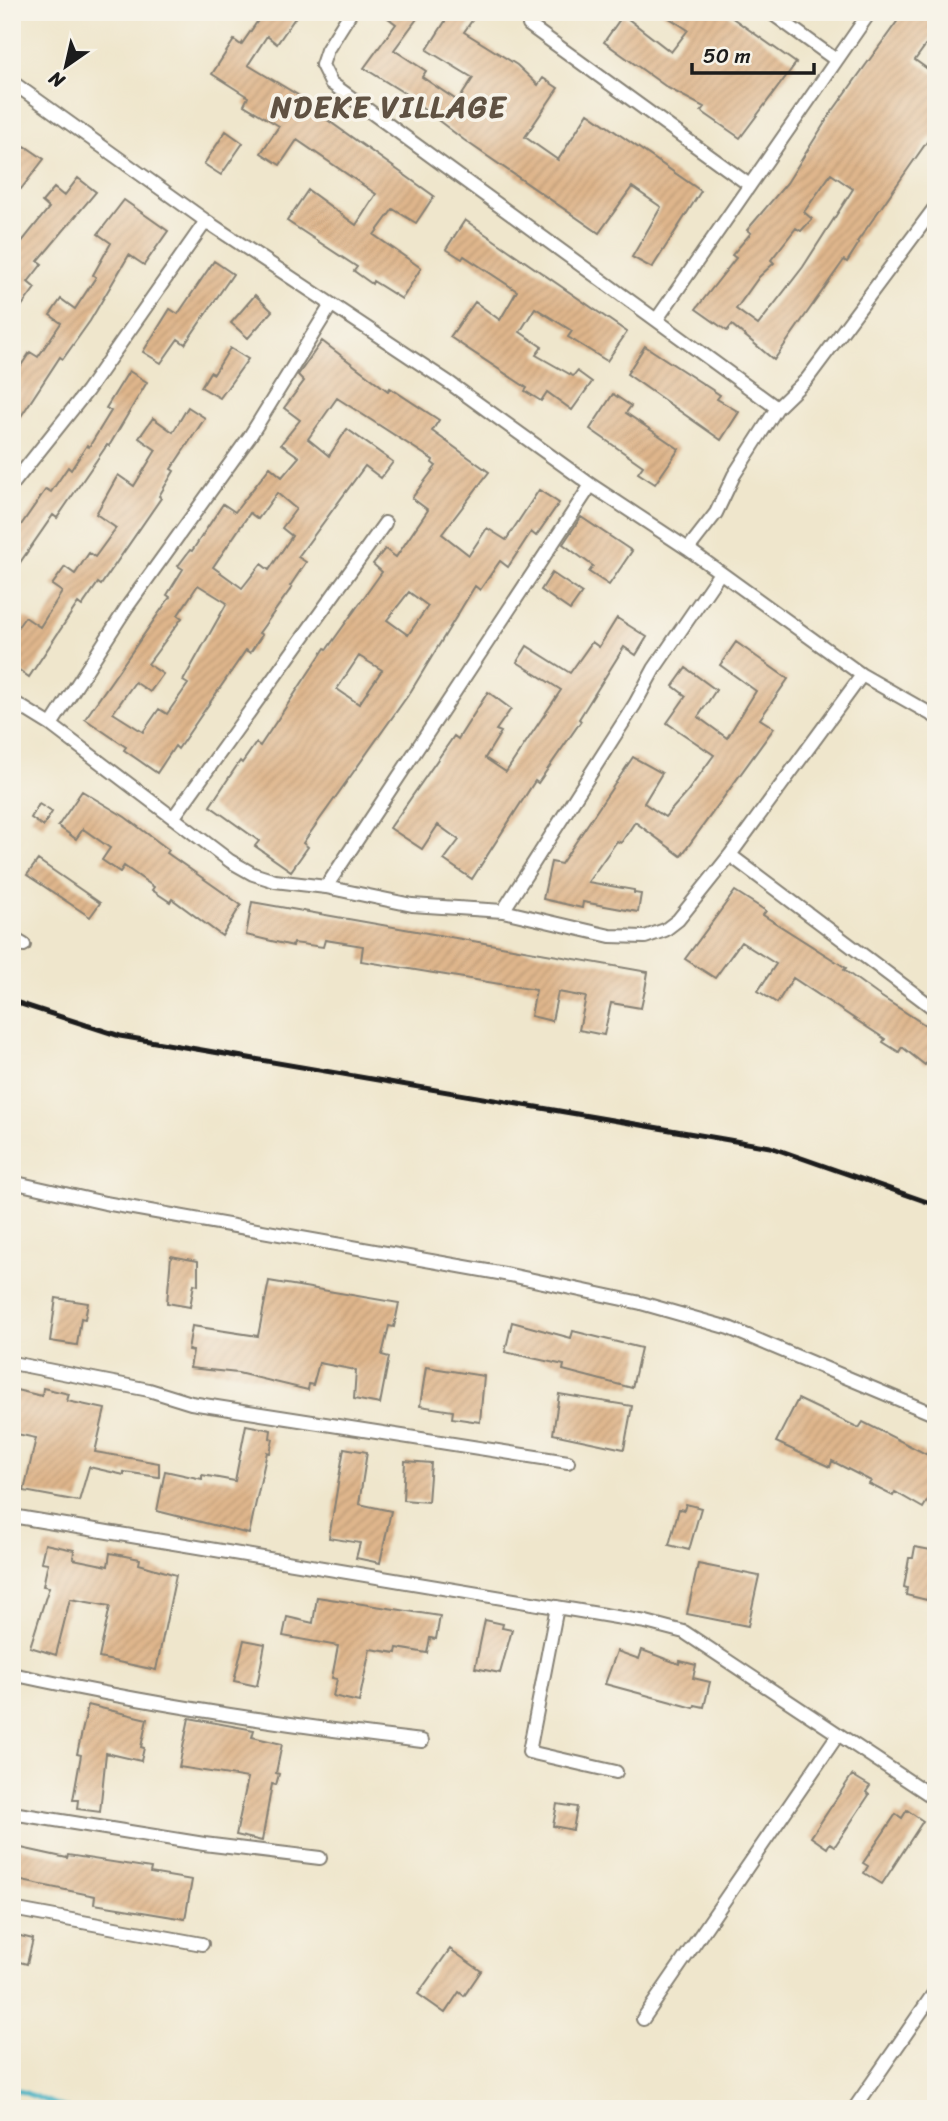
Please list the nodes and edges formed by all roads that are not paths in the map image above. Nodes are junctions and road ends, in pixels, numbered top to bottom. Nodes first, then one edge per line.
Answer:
1 (351, 12) edge
2 (770, 12) edge
3 (870, 12) edge
4 (529, 26) dead end
5 (836, 60) junction
6 (12, 82) edge
7 (748, 184) junction
8 (936, 206) edge
9 (206, 221) junction
10 (331, 305) junction
11 (657, 318) junction
12 (778, 408) junction
13 (12, 485) edge
14 (592, 485) junction
15 (385, 523) dead end
16 (688, 549) junction
17 (720, 573) junction
18 (862, 675) junction
19 (12, 701) edge
20 (936, 717) edge
21 (51, 725) junction
22 (173, 818) junction
23 (730, 855) junction
24 (326, 887) junction
25 (503, 911) junction
26 (12, 938) edge
27 (24, 945) dead end
28 (936, 1010) edge
29 (12, 1182) edge
30 (12, 1363) edge
31 (936, 1415) edge
32 (568, 1462) dead end
33 (12, 1516) edge
34 (557, 1607) junction
35 (12, 1674) edge
36 (837, 1736) junction
37 (422, 1741) dead end
38 (616, 1772) dead end
39 (936, 1799) edge
40 (12, 1813) edge
41 (320, 1858) dead end
42 (12, 1909) edge
43 (202, 1944) dead end
44 (936, 1990) edge
45 (643, 2019) dead end
46 (854, 2109) edge

1 - 11 street
2 - 5 street
3 - 5 street
4 - 7 street
5 - 7 street
6 - 9 street
7 - 11 street
8 - 12 street
9 - 10 street
9 - 13 street
10 - 14 street
10 - 21 street
11 - 12 street
12 - 16 street
14 - 16 street
14 - 24 street
15 - 22 street
16 - 17 street
17 - 18 street
17 - 25 street
18 - 20 street
18 - 23 street
19 - 21 street
21 - 22 street
22 - 24 street
23 - 25 street
23 - 28 street
24 - 25 street
26 - 27 street
29 - 31 street
30 - 32 street
33 - 34 street
34 - 36 street
34 - 38 street
35 - 37 street
36 - 39 street
36 - 45 street
40 - 41 street
42 - 43 street
44 - 46 street

